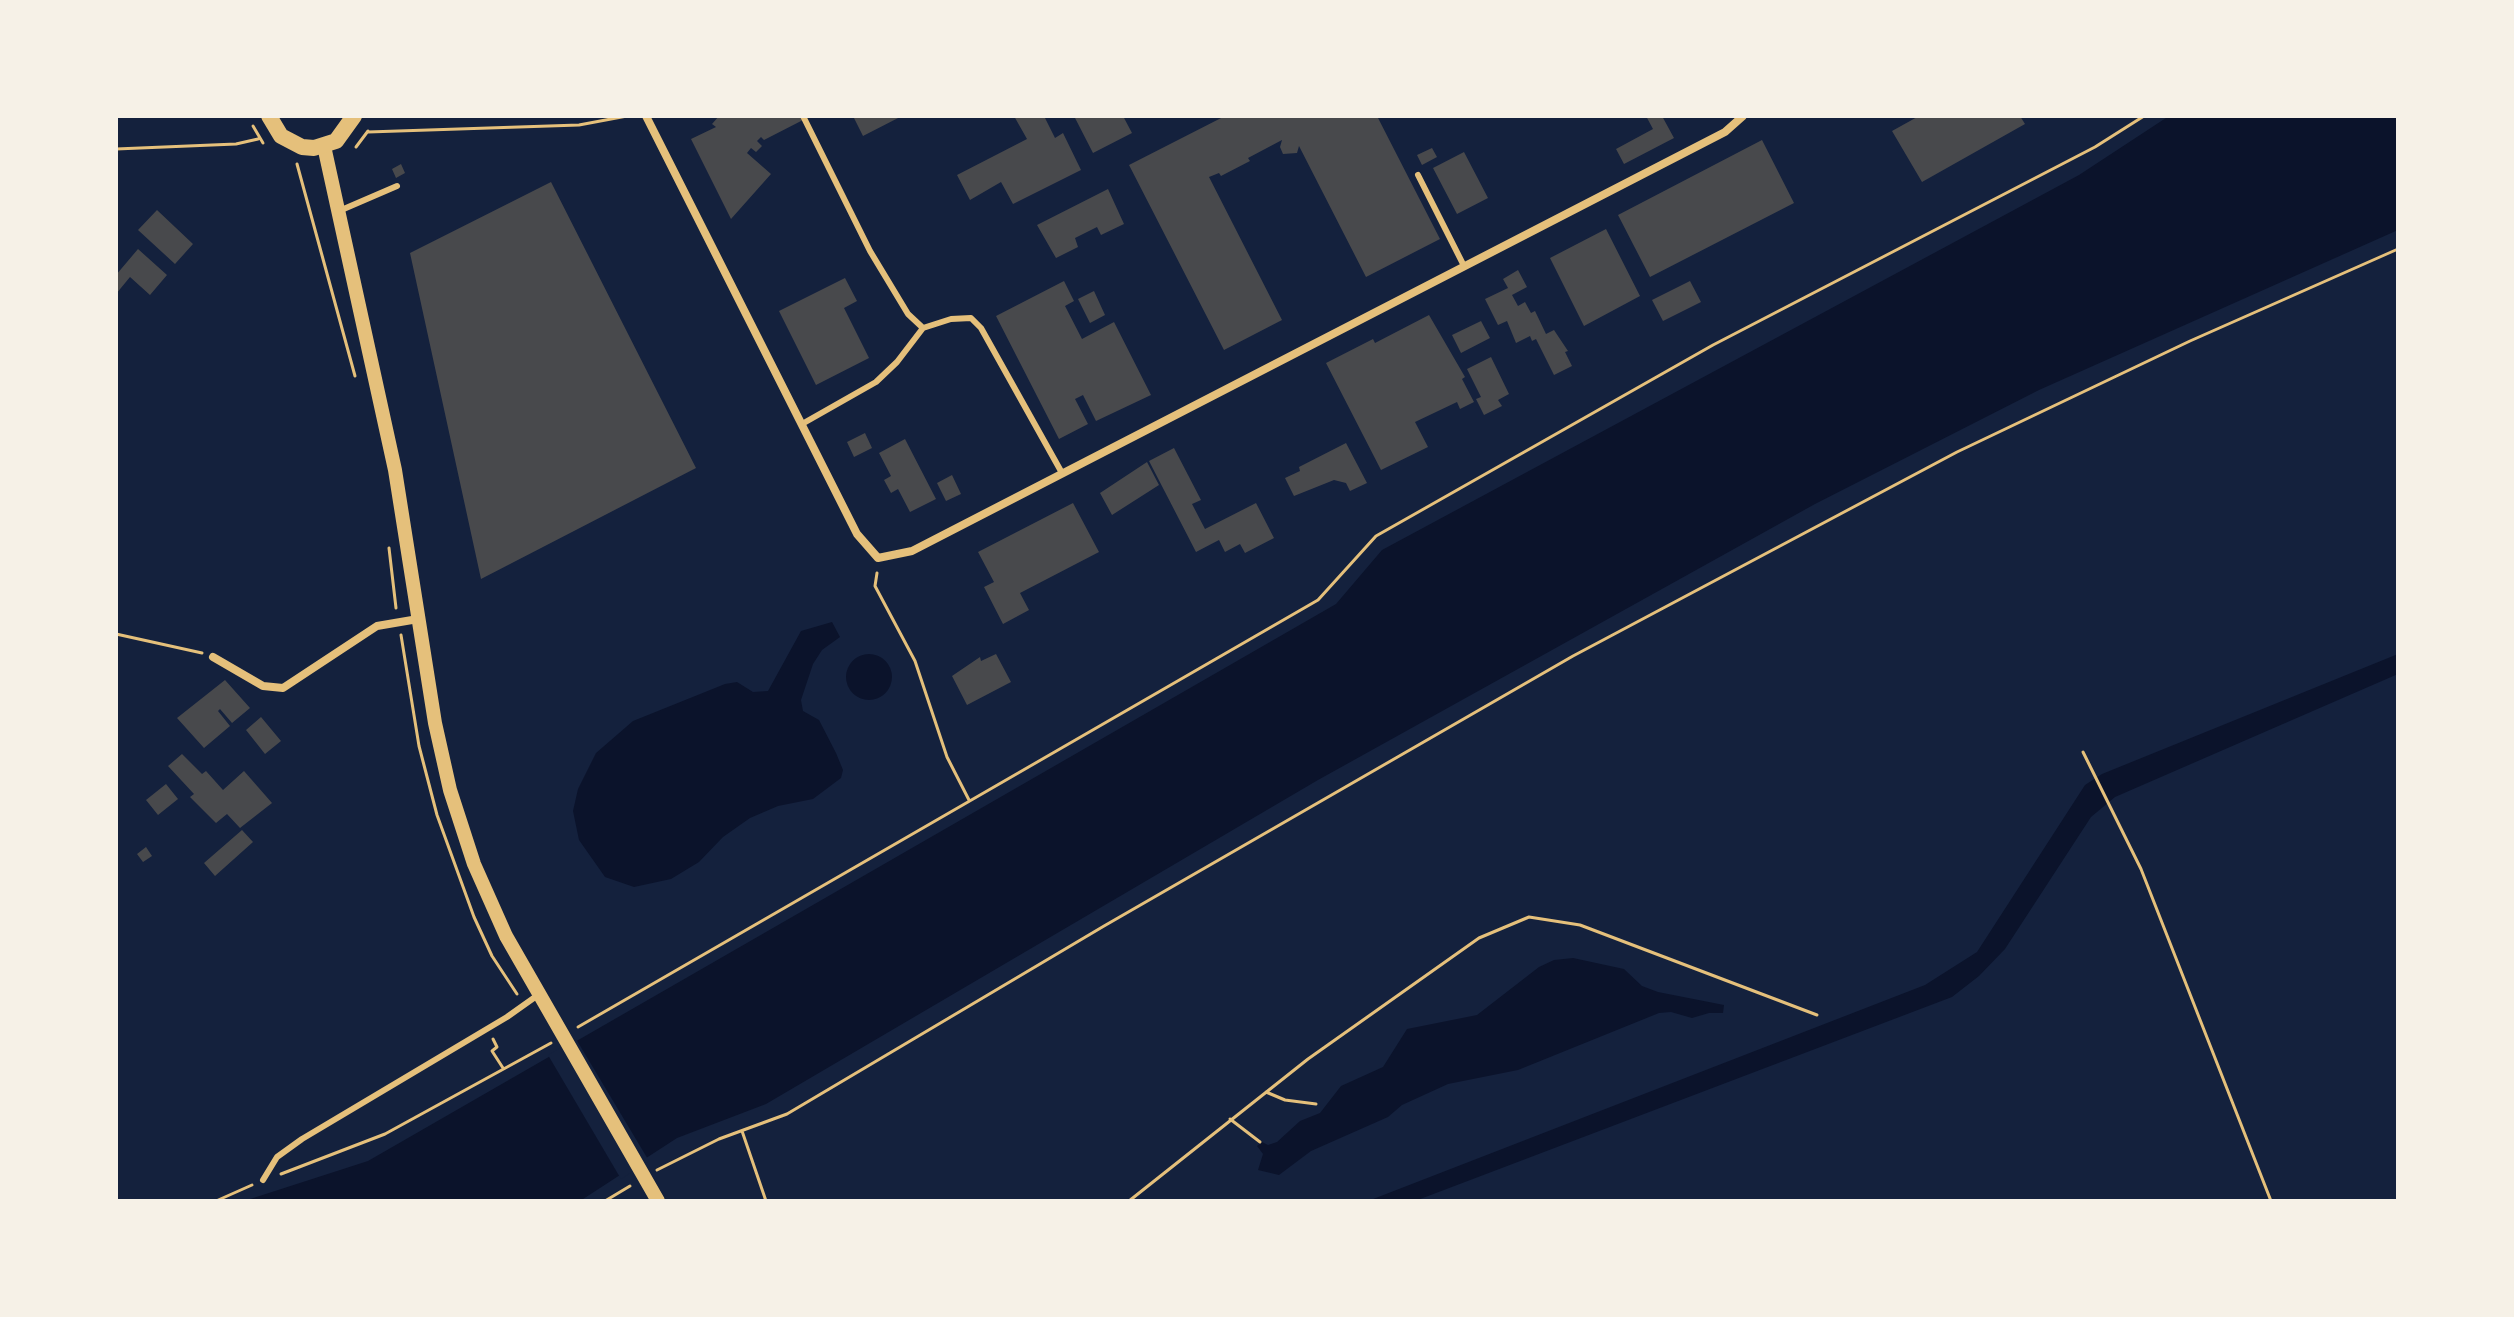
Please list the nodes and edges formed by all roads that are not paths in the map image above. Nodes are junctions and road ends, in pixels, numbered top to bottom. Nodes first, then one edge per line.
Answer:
1 (269, 116) edge
2 (354, 116) edge
3 (646, 116) edge
4 (803, 116) edge
5 (1743, 116) edge
6 (324, 146) junction
7 (1418, 175) dead end
8 (397, 186) dead end
9 (339, 211) junction
10 (1464, 266) junction
11 (923, 328) junction
12 (802, 424) junction
13 (1062, 473) junction
14 (418, 619) junction
15 (213, 657) road end
16 (538, 995) junction
17 (263, 1180) road end
18 (654, 1194) edge

1 - 6 main road
2 - 6 main road
3 - 12 street
4 - 11 lane
5 - 10 street
6 - 9 street
7 - 10 lane
8 - 9 lane
9 - 14 street
10 - 13 street
11 - 12 lane
11 - 13 lane
12 - 13 street
14 - 15 street
14 - 16 street
16 - 17 lane
16 - 18 street

